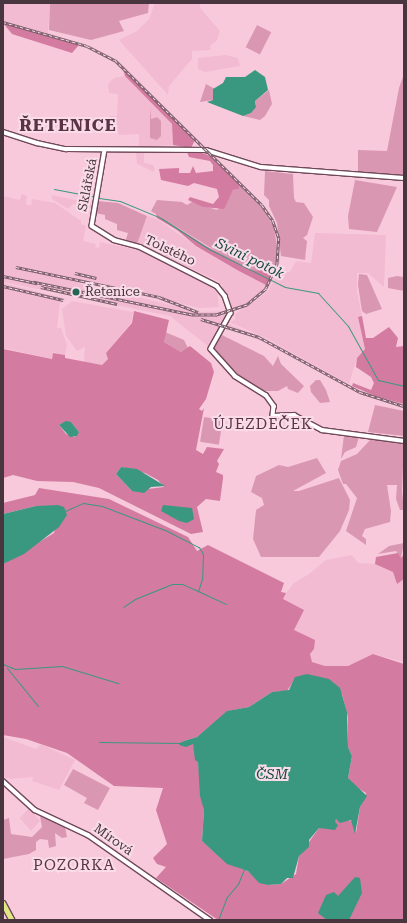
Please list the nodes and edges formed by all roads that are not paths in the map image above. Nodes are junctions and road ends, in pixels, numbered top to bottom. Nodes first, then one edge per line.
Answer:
1 (3, 132) edge
2 (105, 150) junction
3 (404, 178) edge
4 (91, 224) joint
5 (404, 441) edge
6 (3, 781) edge
7 (3, 903) edge
8 (12, 920) edge
9 (210, 920) edge

1 - 2 street
2 - 3 street
2 - 4 street, Sklářská
4 - 5 street, Tolstého
6 - 9 street, Mírová
7 - 8 main road

